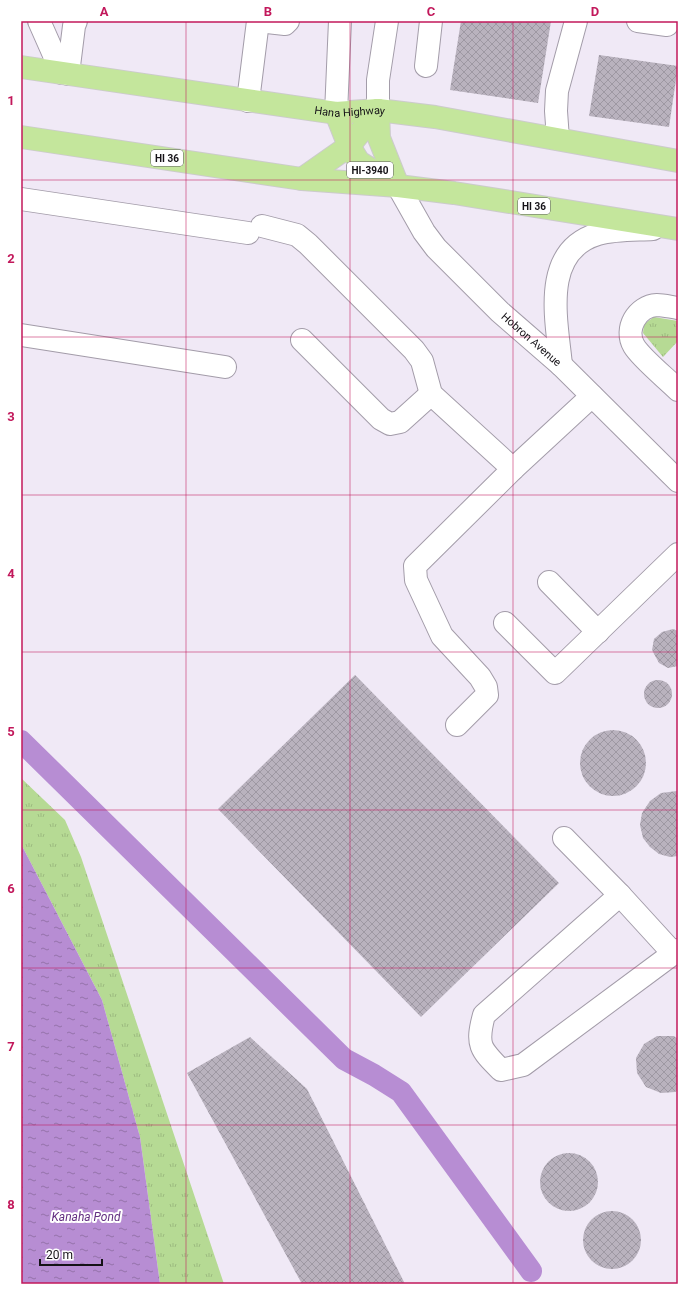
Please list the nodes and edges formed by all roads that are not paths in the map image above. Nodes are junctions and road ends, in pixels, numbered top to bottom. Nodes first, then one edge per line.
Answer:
1 (39, 21) edge
2 (76, 21) edge
3 (258, 21) edge
4 (288, 21) edge
5 (340, 21) edge
6 (387, 21) edge
7 (431, 21) edge
8 (576, 21) edge
9 (638, 21) edge
10 (667, 21) edge
11 (426, 66) dead end
12 (21, 67) edge
13 (65, 74) junction
14 (248, 100) junction
15 (378, 110) junction
16 (336, 113) junction
17 (558, 139) junction
18 (24, 140) edge
19 (349, 146) junction
20 (678, 161) edge
21 (302, 179) junction
22 (398, 186) junction
23 (21, 199) edge
24 (674, 228) edge
25 (678, 308) edge
26 (21, 336) edge
27 (302, 340) dead end
28 (561, 365) junction
29 (225, 367) dead end
30 (678, 390) edge
31 (431, 394) junction
32 (592, 396) junction
33 (513, 469) junction
34 (678, 481) edge
35 (678, 554) edge
36 (549, 582) dead end
37 (505, 623) dead end
38 (598, 632) junction
39 (457, 724) dead end
40 (564, 838) dead end
41 (620, 895) junction
42 (676, 952) edge

1 - 13 street
2 - 13 street
3 - 4 street
3 - 14 street
5 - 16 street, HI-3940
6 - 15 street
7 - 11 street
8 - 17 street
9 - 10 street
12 - 13 main road, Hana Highway
13 - 14 main road, Hana Highway
14 - 16 main road, Hana Highway
15 - 16 main road, Hana Highway
15 - 17 main road, Hana Highway
15 - 19 main road
15 - 22 main road
16 - 19 main road, HI-3940
17 - 20 main road, Hana Highway
18 - 21 main road, HI 36
19 - 21 main road
19 - 22 main road, HI-3940
21 - 22 main road, HI 36
22 - 24 main road, HI 36
22 - 28 street, Hobron Avenue
23 - 31 street
24 - 28 street
25 - 30 street
26 - 29 street
27 - 31 street
28 - 32 street, Hobron Avenue
31 - 33 street
32 - 33 street
32 - 34 street, Hobron Avenue
33 - 39 street
35 - 38 street
36 - 38 street
37 - 38 street
40 - 41 street
41 - 42 street
41 - 42 street

